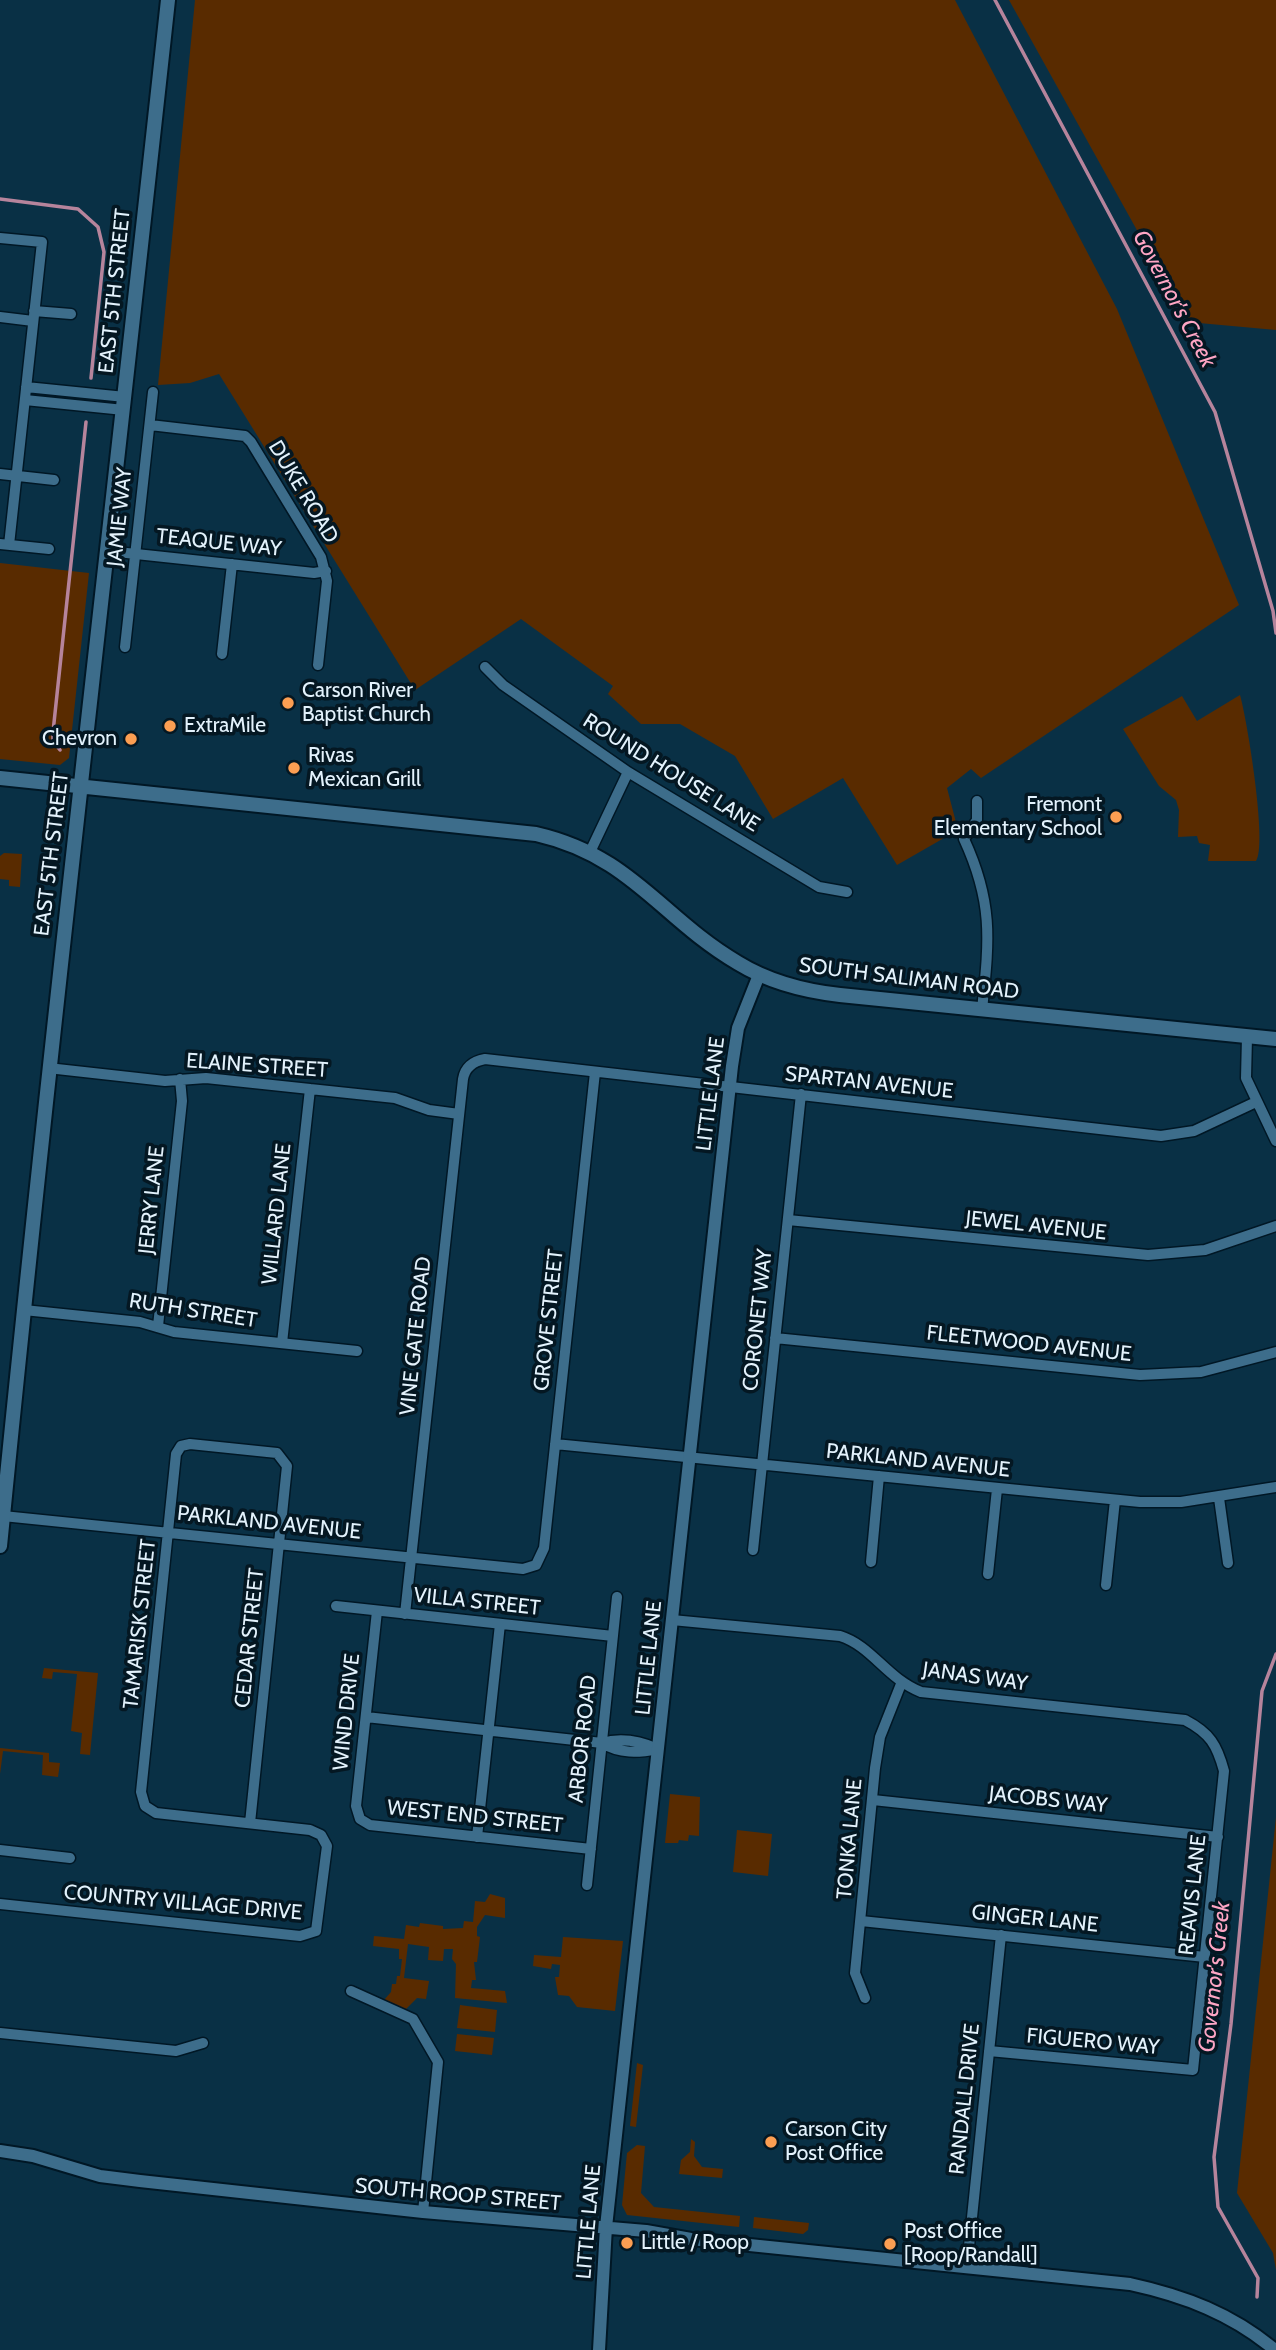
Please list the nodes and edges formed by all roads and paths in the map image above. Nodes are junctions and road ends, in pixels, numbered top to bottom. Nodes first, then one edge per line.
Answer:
1 (168, 0) edge
2 (0, 238) edge
3 (71, 314) dead end
4 (34, 316) junction
5 (0, 317) edge
6 (26, 387) junction
7 (153, 392) dead end
8 (25, 400) junction
9 (125, 404) junction
10 (150, 425) junction
11 (0, 474) edge
12 (17, 476) junction
13 (54, 480) dead end
14 (5, 545) edge
15 (49, 549) dead end
16 (108, 551) junction
17 (135, 554) junction
18 (232, 564) junction
19 (326, 570) junction
20 (125, 647) dead end
21 (222, 654) dead end
22 (318, 665) dead end
23 (485, 667) dead end
24 (628, 772) junction
25 (0, 778) edge
26 (82, 786) junction
27 (976, 801) dead end
28 (590, 852) junction
29 (847, 892) dead end
30 (759, 975) junction
31 (982, 1010) junction
32 (1247, 1037) junction
33 (1274, 1040) edge
34 (471, 1064) joint
35 (48, 1068) junction
36 (595, 1072) junction
37 (180, 1079) junction
38 (730, 1087) junction
39 (310, 1088) junction
40 (801, 1094) junction
41 (1256, 1102) junction
42 (460, 1114) junction
43 (1276, 1141) edge
44 (788, 1220) junction
45 (1276, 1226) edge
46 (24, 1310) junction
47 (158, 1326) junction
48 (775, 1338) junction
49 (282, 1343) junction
50 (357, 1351) dead end
51 (1276, 1352) edge
52 (6, 1426) edge
53 (555, 1444) junction
54 (284, 1458) joint
55 (690, 1458) junction
56 (762, 1464) junction
57 (879, 1476) junction
58 (1276, 1487) edge
59 (998, 1489) junction
60 (1219, 1497) junction
61 (1115, 1500) junction
62 (3, 1516) junction
63 (169, 1532) junction
64 (279, 1543) junction
65 (0, 1546) edge
66 (753, 1549) dead end
67 (412, 1558) junction
68 (871, 1562) dead end
69 (1228, 1563) dead end
70 (531, 1568) joint
71 (988, 1574) dead end
72 (1106, 1586) dead end
73 (617, 1597) dead end
74 (336, 1606) dead end
75 (377, 1611) junction
76 (405, 1614) junction
77 (672, 1620) junction
78 (500, 1624) junction
79 (613, 1636) junction
80 (901, 1684) junction
81 (366, 1717) junction
82 (1204, 1730) joint
83 (488, 1731) junction
84 (602, 1743) junction
85 (659, 1749) junction
86 (873, 1800) junction
87 (359, 1817) joint
88 (250, 1823) junction
89 (477, 1837) junction
90 (1218, 1837) junction
91 (591, 1849) junction
92 (0, 1850) edge
93 (71, 1858) dead end
94 (587, 1885) dead end
95 (0, 1904) edge
96 (861, 1920) junction
97 (1001, 1935) junction
98 (1205, 1957) junction
99 (351, 1992) dead end
100 (865, 1998) dead end
101 (0, 2033) edge
102 (203, 2043) dead end
103 (989, 2051) junction
104 (1193, 2070) joint
105 (0, 2151) edge
106 (424, 2212) junction
107 (607, 2227) junction
108 (967, 2266) junction
109 (599, 2350) edge
110 (1275, 2350) edge

1 - 9 main road, EAST 5TH STREET
2 - 4 street
3 - 4 street
4 - 5 street
4 - 6 street
6 - 8 street
6 - 9 street
7 - 10 street, JAMIE WAY
8 - 9 street
8 - 12 street
9 - 16 main road, EAST 5TH STREET
10 - 17 street, JAMIE WAY
10 - 19 street, DUKE ROAD
11 - 12 street
12 - 13 street
12 - 14 street
14 - 15 street
16 - 17 street, TEAQUE WAY
16 - 26 main road, EAST 5TH STREET
17 - 18 street, TEAQUE WAY
17 - 20 street, JAMIE WAY
18 - 19 street, TEAQUE WAY
18 - 21 street
19 - 22 street, DUKE ROAD
23 - 24 street, ROUND HOUSE LANE
24 - 28 street
24 - 29 street, ROUND HOUSE LANE
25 - 26 main road, SOUTH SALIMAN ROAD
26 - 28 main road, SOUTH SALIMAN ROAD
26 - 35 main road, EAST 5TH STREET
27 - 31 street
28 - 30 main road, SOUTH SALIMAN ROAD
30 - 31 main road, SOUTH SALIMAN ROAD
30 - 38 street, LITTLE LANE
31 - 32 main road, SOUTH SALIMAN ROAD
32 - 33 main road, SOUTH SALIMAN ROAD
32 - 41 street
34 - 36 street, SPARTAN AVENUE
34 - 42 street, VINE GATE ROAD
35 - 37 street, ELAINE STREET
35 - 46 main road, EAST 5TH STREET
36 - 38 street, SPARTAN AVENUE
36 - 53 street, GROVE STREET
37 - 39 street, ELAINE STREET
37 - 47 street, JERRY LANE
38 - 40 street, SPARTAN AVENUE
38 - 55 street, LITTLE LANE
39 - 42 street, ELAINE STREET
39 - 49 street, WILLARD LANE
40 - 41 street, SPARTAN AVENUE
40 - 44 street, CORONET WAY
41 - 43 street
42 - 67 street, VINE GATE ROAD
44 - 45 street, JEWEL AVENUE
44 - 48 street, CORONET WAY
46 - 47 street, RUTH STREET
46 - 52 main road, EAST 5TH STREET
47 - 49 street, RUTH STREET
48 - 51 street, FLEETWOOD AVENUE
48 - 56 street, CORONET WAY
49 - 50 street, RUTH STREET
52 - 62 main road, EAST 5TH STREET
53 - 55 street, PARKLAND AVENUE
53 - 70 street, GROVE STREET
54 - 63 street, TAMARISK STREET
54 - 64 street, CEDAR STREET
55 - 56 street, PARKLAND AVENUE
55 - 77 street, LITTLE LANE
56 - 57 street, PARKLAND AVENUE
56 - 66 street, CORONET WAY
57 - 59 street, PARKLAND AVENUE
57 - 68 street
58 - 60 street, PARKLAND AVENUE
59 - 61 street, PARKLAND AVENUE
59 - 71 street
60 - 61 street, PARKLAND AVENUE
60 - 69 street
61 - 72 street
62 - 63 street, PARKLAND AVENUE
62 - 65 main road, EAST 5TH STREET
63 - 64 street, PARKLAND AVENUE
63 - 88 street, TAMARISK STREET
64 - 67 street, PARKLAND AVENUE
64 - 88 street, CEDAR STREET
67 - 70 street, PARKLAND AVENUE
67 - 76 street, VINE GATE ROAD
73 - 79 street, ARBOR ROAD
74 - 75 street, VILLA STREET
75 - 76 street, VILLA STREET
75 - 81 street, WIND DRIVE
76 - 78 street, VILLA STREET
77 - 80 street, JANAS WAY
77 - 85 street, LITTLE LANE
78 - 79 street, VILLA STREET
78 - 83 street
79 - 84 street, ARBOR ROAD
80 - 82 street, JANAS WAY
80 - 86 street, TONKA LANE
81 - 83 street
81 - 87 street, WIND DRIVE
82 - 90 street, REAVIS LANE
83 - 84 street
83 - 89 street
84 - 85 street
84 - 91 street, ARBOR ROAD
85 - 107 street, LITTLE LANE
86 - 90 street, JACOBS WAY
86 - 96 street, TONKA LANE
87 - 89 street, WEST END STREET
88 - 95 street, COUNTRY VILLAGE DRIVE
89 - 91 street, WEST END STREET
90 - 98 street, REAVIS LANE
91 - 94 street, ARBOR ROAD
92 - 93 street
96 - 97 street, GINGER LANE
96 - 100 street, TONKA LANE
97 - 98 street, GINGER LANE
97 - 103 street, RANDALL DRIVE
98 - 104 street, REAVIS LANE
99 - 106 street
101 - 102 street
103 - 104 street, FIGUERO WAY
103 - 108 street, RANDALL DRIVE
105 - 106 street, SOUTH ROOP STREET
106 - 107 street, SOUTH ROOP STREET
107 - 108 street, SOUTH ROOP STREET
107 - 109 street, LITTLE LANE
108 - 110 street, SOUTH ROOP STREET

